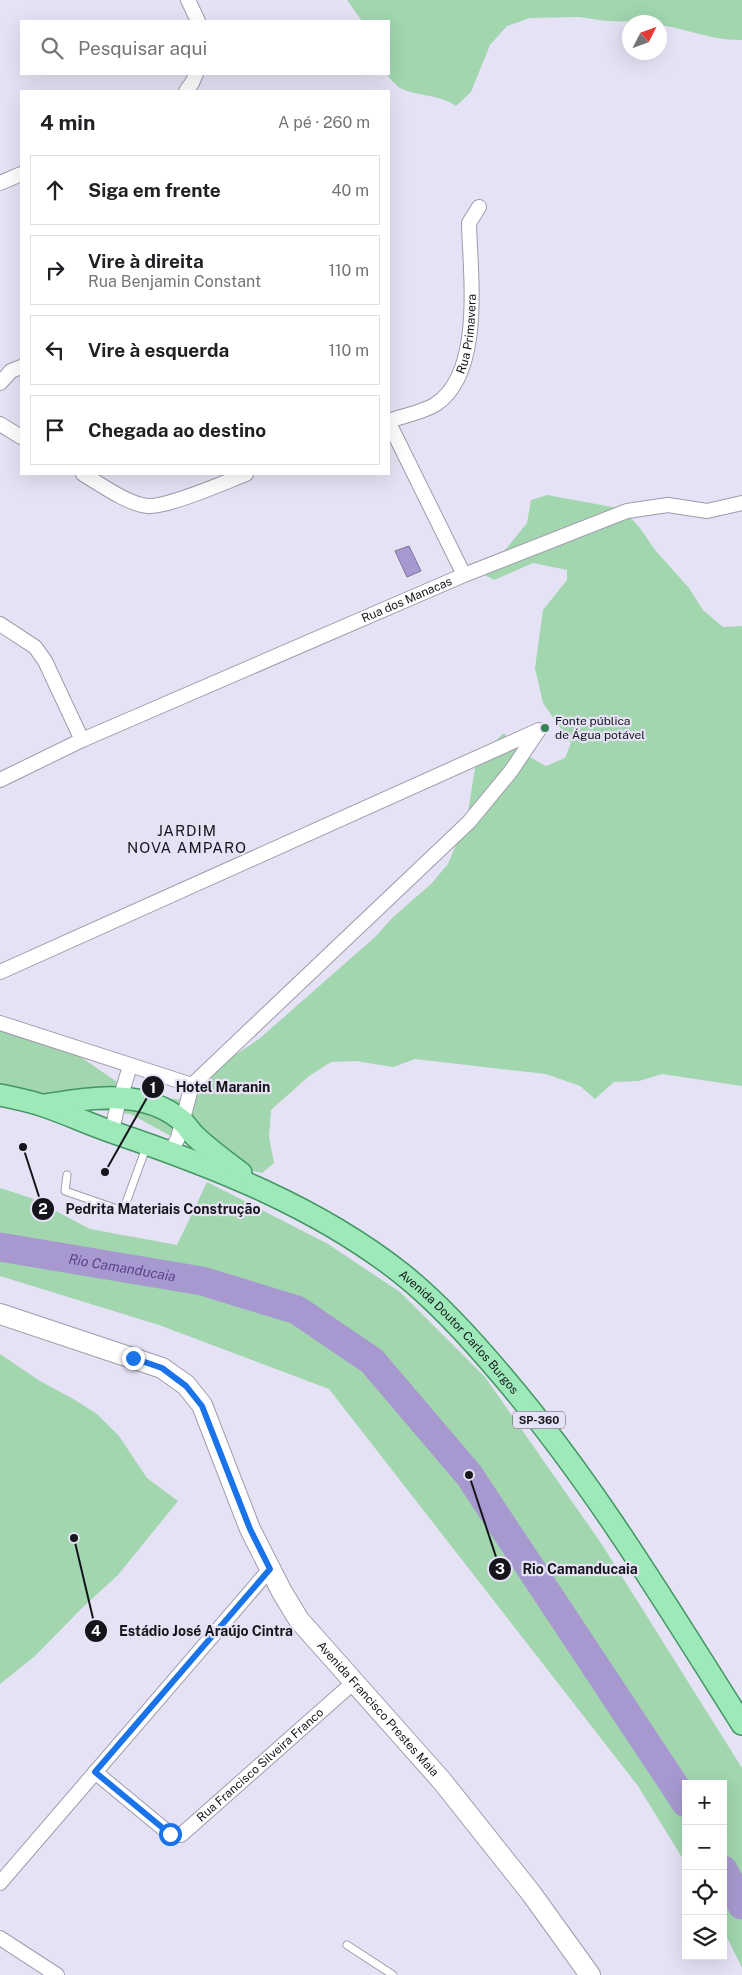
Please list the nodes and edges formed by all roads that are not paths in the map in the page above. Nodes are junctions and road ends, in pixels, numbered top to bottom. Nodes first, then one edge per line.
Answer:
1 (188, 0) edge
2 (198, 20) edge
3 (196, 75) edge
4 (187, 90) edge
5 (20, 174) edge
6 (0, 182) edge
7 (479, 207) dead end
8 (20, 367) edge
9 (0, 383) edge
10 (390, 422) edge
11 (0, 424) edge
12 (390, 424) edge
13 (20, 436) edge
14 (85, 475) edge
15 (243, 475) edge
16 (742, 503) edge
17 (464, 575) junction
18 (0, 624) edge
19 (82, 740) junction
20 (0, 780) edge
21 (0, 972) edge
22 (0, 1022) edge
23 (130, 1066) junction
24 (192, 1085) junction
25 (0, 1095) edge
26 (120, 1098) junction
27 (43, 1105) junction
28 (182, 1120) junction
29 (112, 1132) junction
30 (147, 1144) junction
31 (171, 1151) junction
32 (68, 1175) dead end
33 (261, 1188) junction
34 (0, 1314) edge
35 (270, 1569) junction
36 (354, 1682) junction
37 (742, 1724) edge
38 (95, 1772) junction
39 (0, 1883) edge
40 (0, 1938) edge
41 (347, 1945) dead end
42 (57, 1975) edge
43 (393, 1975) edge
44 (590, 1975) edge

1 - 2 street
3 - 4 street
5 - 6 street
7 - 10 street, Rua Primavera
8 - 9 street
11 - 13 street
12 - 17 street
14 - 15 street
16 - 17 street, Rua dos Manacas
17 - 19 street, Rua dos Manacas
18 - 19 street
19 - 20 street, Rua dos Manacas
21 - 24 street
22 - 23 street
23 - 24 street
23 - 26 street
24 - 28 street
25 - 27 main road, Avenida Doutor Carlos Burgos / SP-360
26 - 27 main road, Avenida Doutor Carlos Burgos / SP-360
26 - 28 main road, Avenida Doutor Carlos Burgos / SP-360
26 - 29 street
27 - 29 main road, Avenida Doutor Carlos Burgos / SP-360
28 - 31 street
28 - 33 main road, Avenida Doutor Carlos Burgos / SP-360
29 - 30 main road, Avenida Doutor Carlos Burgos / SP-360
30 - 31 main road, Avenida Doutor Carlos Burgos / SP-360
30 - 32 lane
31 - 33 main road, Avenida Doutor Carlos Burgos / SP-360
33 - 37 main road, Avenida Doutor Carlos Burgos / SP-360
34 - 35 street, Avenida Francisco Prestes Maia
35 - 36 street, Avenida Francisco Prestes Maia
35 - 38 street
36 - 38 street, Rua Francisco Silveira Franco
36 - 44 street, Avenida Francisco Prestes Maia
38 - 39 street
40 - 42 street
41 - 43 lane

